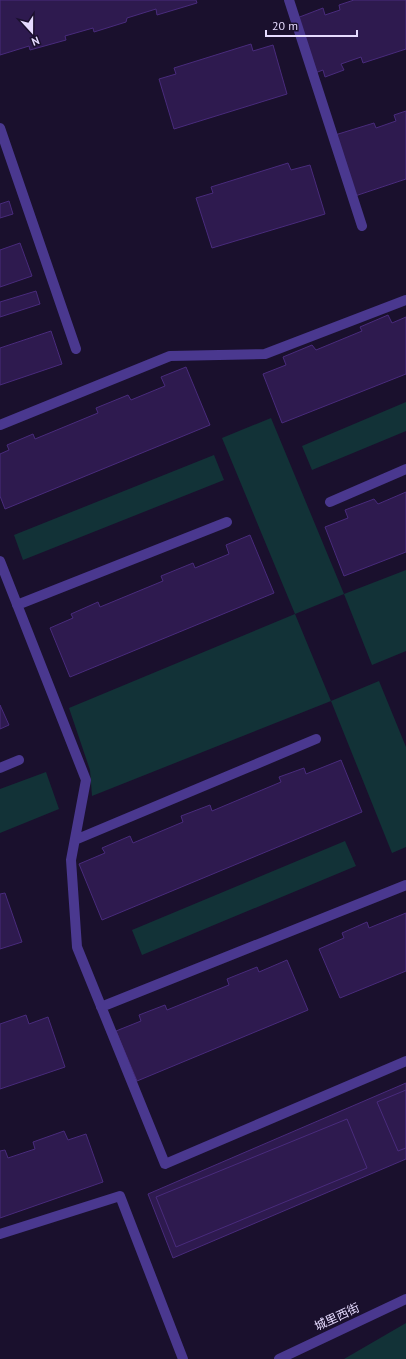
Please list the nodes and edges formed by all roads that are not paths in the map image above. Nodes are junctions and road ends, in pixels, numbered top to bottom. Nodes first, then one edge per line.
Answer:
1 (289, 0) edge
2 (0, 128) edge
3 (362, 226) dead end
4 (406, 300) edge
5 (76, 349) dead end
6 (0, 425) edge
7 (406, 469) edge
8 (330, 502) dead end
9 (226, 522) dead end
10 (0, 561) edge
11 (17, 605) junction
12 (316, 739) dead end
13 (19, 760) dead end
14 (0, 768) edge
15 (75, 840) junction
16 (406, 884) edge
17 (101, 1007) junction
18 (406, 1061) edge
19 (0, 1234) edge
20 (406, 1299) edge
21 (182, 1359) edge
22 (279, 1359) edge

1 - 3 street
2 - 5 street
4 - 6 street
7 - 8 street
9 - 11 street
10 - 11 street
11 - 15 street
12 - 15 street
13 - 14 street
15 - 17 street
16 - 17 street
17 - 18 street
19 - 21 street
20 - 22 street, 城里西街

